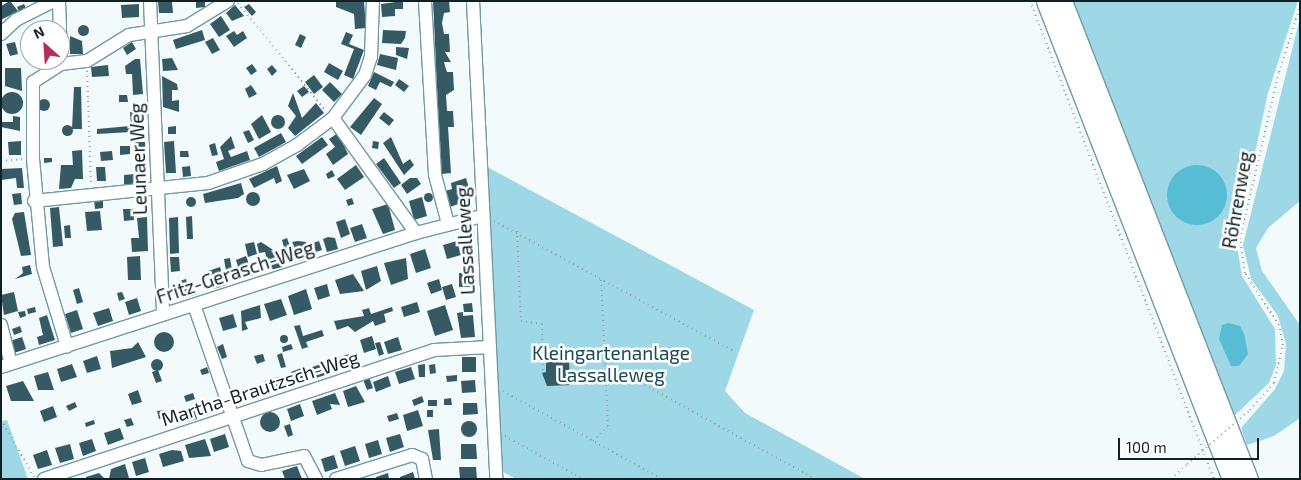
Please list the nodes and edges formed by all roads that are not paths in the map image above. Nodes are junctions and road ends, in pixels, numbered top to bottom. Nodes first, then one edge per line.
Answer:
1 (54, 1) edge
2 (60, 1) edge
3 (150, 1) edge
4 (228, 1) edge
5 (373, 1) edge
6 (425, 1) edge
7 (473, 1) edge
8 (1046, 1) edge
9 (1062, 1) edge
10 (60, 20) edge
11 (1, 34) edge
12 (151, 34) junction
13 (70, 63) edge
14 (52, 70) edge
15 (332, 118) junction
16 (158, 191) junction
17 (34, 201) junction
18 (482, 216) junction
19 (448, 224) junction
20 (416, 233) junction
21 (194, 305) junction
22 (163, 314) junction
23 (1, 325) edge
24 (66, 346) junction
25 (490, 347) junction
26 (6, 366) edge
27 (236, 416) junction
28 (44, 479) edge
29 (316, 479) edge
30 (336, 479) edge
31 (426, 479) edge
32 (496, 479) edge
33 (1232, 479) edge
34 (1248, 479) edge

1 - 11 street
2 - 10 street
3 - 12 street, Leunaer Weg
4 - 12 street
5 - 15 street
6 - 19 street
7 - 18 street, Lassalleweg
8 - 33 highway
9 - 34 highway
12 - 13 street
12 - 16 street, Leunaer Weg
14 - 17 street
15 - 16 street
15 - 20 street
16 - 17 street
16 - 22 street, Leunaer Weg
17 - 24 street
18 - 19 street, Fritz-Gerasch-Weg
18 - 25 street, Lassalleweg
19 - 20 street, Fritz-Gerasch-Weg
20 - 21 street, Fritz-Gerasch-Weg
21 - 22 street, Fritz-Gerasch-Weg
21 - 27 street
22 - 24 street, Fritz-Gerasch-Weg
23 - 26 street
24 - 26 street, Fritz-Gerasch-Weg
25 - 27 street, Martha-Brautzsch-Weg
25 - 32 street, Lassalleweg
27 - 28 street, Martha-Brautzsch-Weg
27 - 29 street
30 - 31 street

